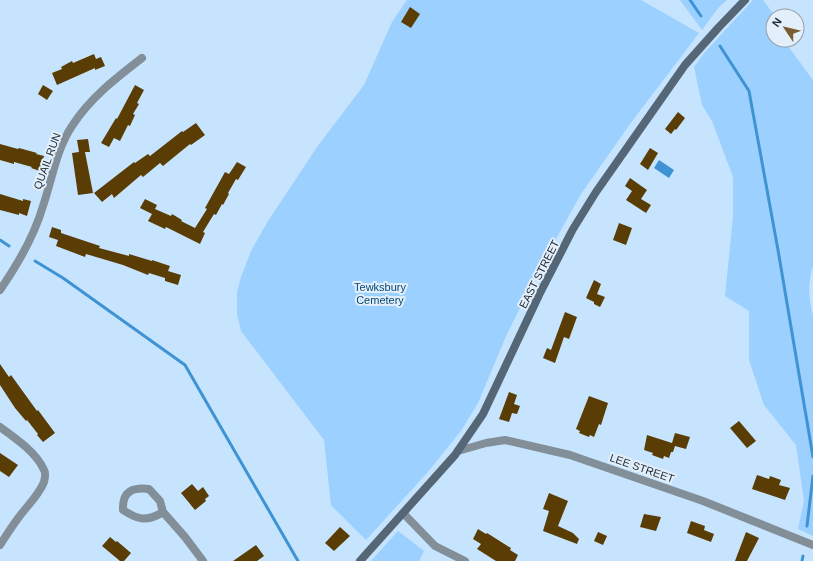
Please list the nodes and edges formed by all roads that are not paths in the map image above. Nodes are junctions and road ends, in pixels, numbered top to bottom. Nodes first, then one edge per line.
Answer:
1 (745, 0) edge
2 (142, 58) dead end
3 (0, 290) edge
4 (0, 427) edge
5 (458, 451) junction
6 (163, 512) junction
7 (403, 513) junction
8 (0, 545) edge
9 (813, 545) edge
10 (203, 561) edge
11 (360, 561) edge
12 (465, 561) edge

1 - 5 main road, EAST STREET
2 - 3 street, QUAIL RUN
4 - 8 street
5 - 7 main road, EAST STREET
5 - 9 street, LEE STREET
6 - 6 street
6 - 10 street
7 - 11 main road, EAST STREET
7 - 12 street

